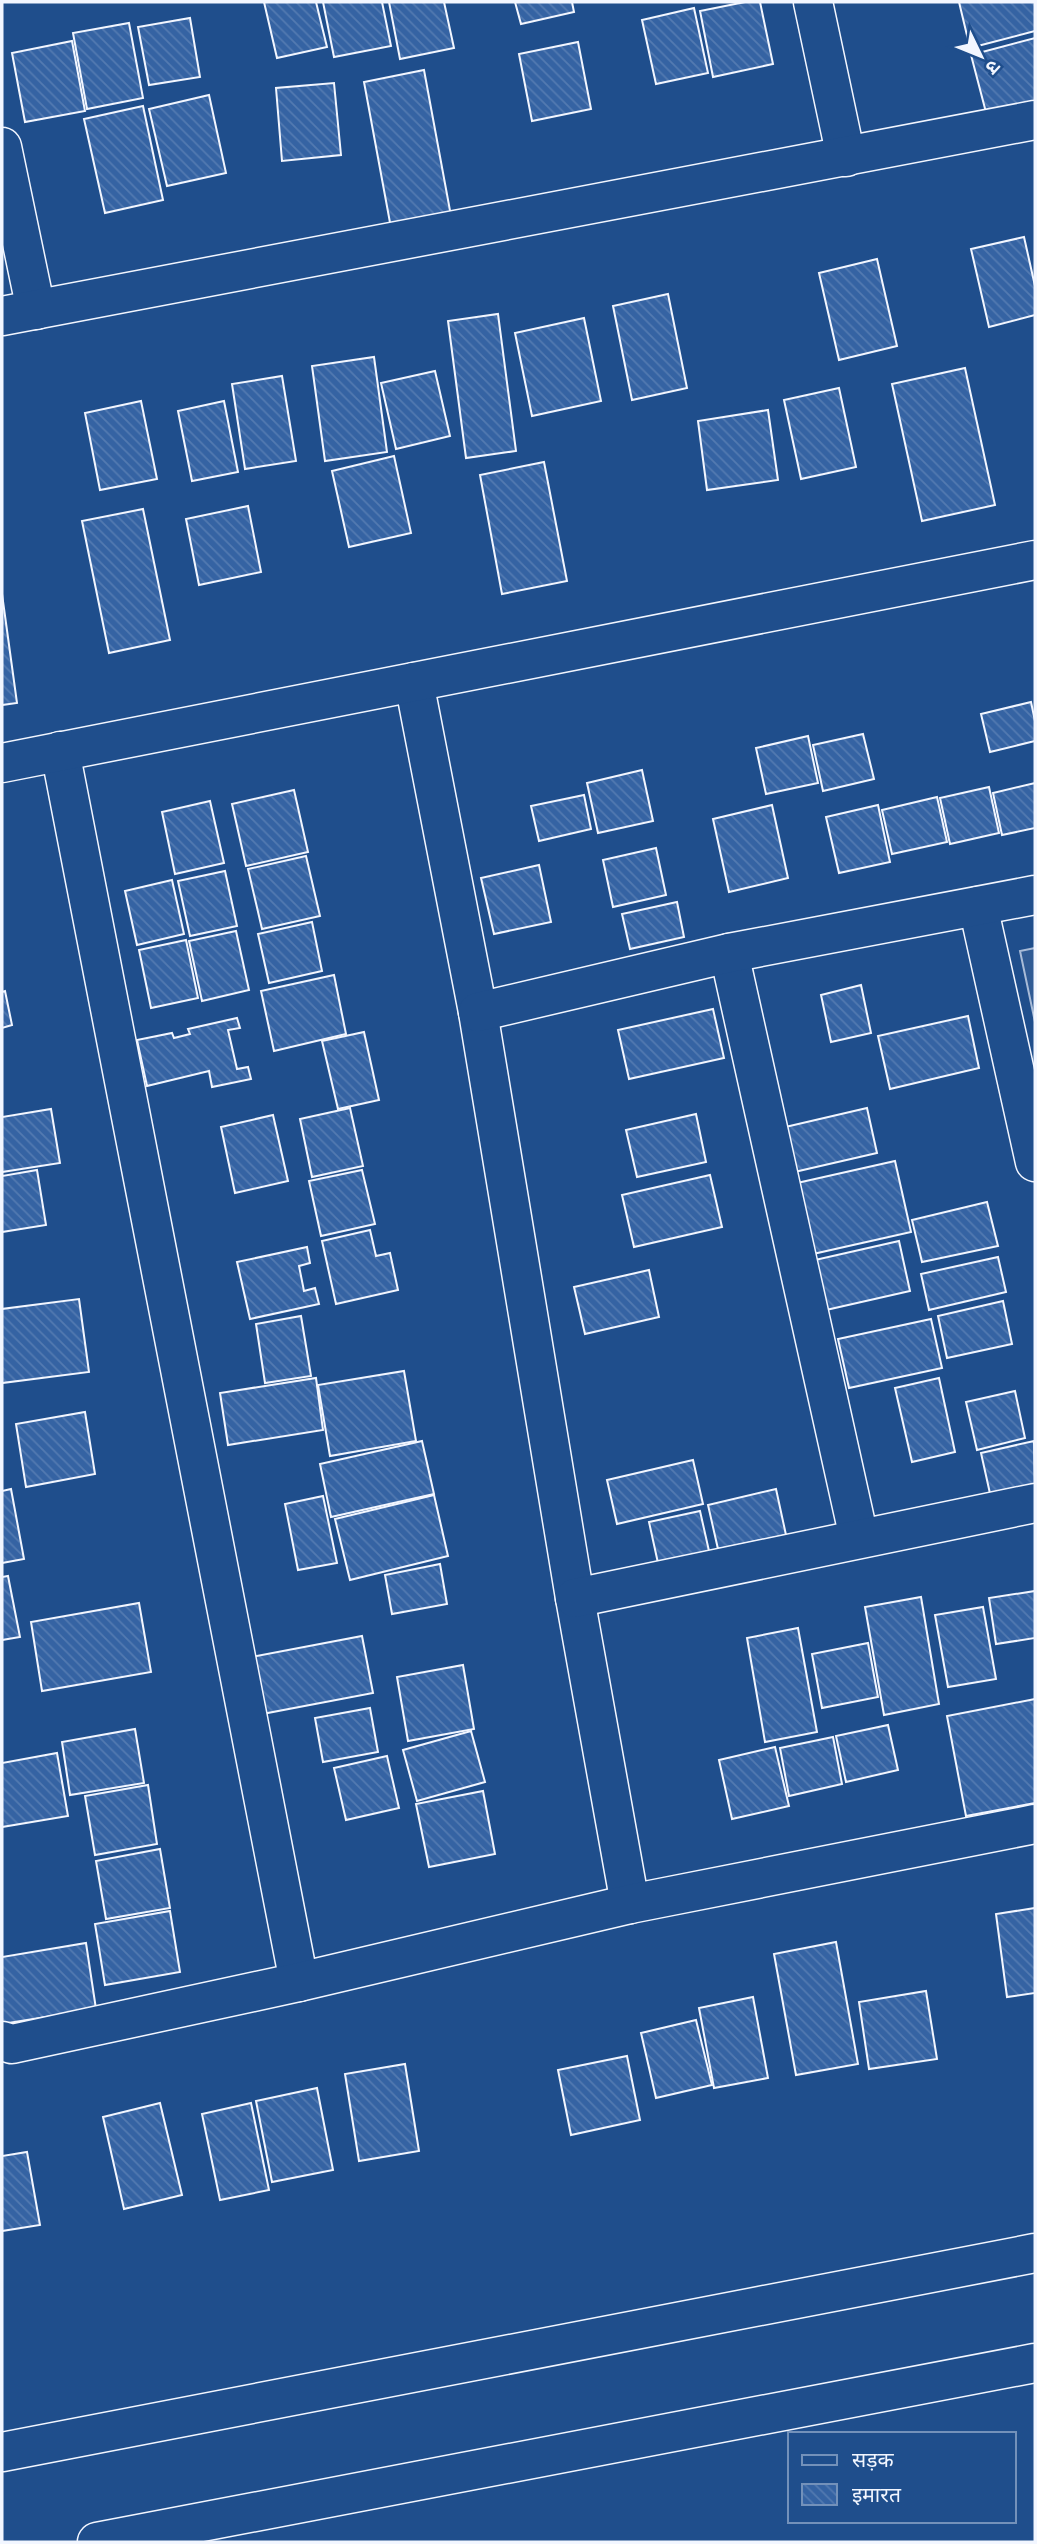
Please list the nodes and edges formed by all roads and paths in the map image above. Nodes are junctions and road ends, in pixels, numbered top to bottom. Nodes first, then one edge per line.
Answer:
1 (813, 2) edge
2 (1035, 120) edge
3 (2, 147) edge
4 (846, 157) junction
5 (19, 313) edge
6 (1035, 560) edge
7 (414, 682) junction
8 (60, 751) junction
9 (2, 763) edge
10 (1035, 895) edge
11 (978, 906) junction
12 (729, 953) junction
13 (478, 1012) junction
14 (1035, 1162) edge
15 (1035, 1503) edge
16 (859, 1538) junction
17 (575, 1598) junction
18 (1035, 1824) edge
19 (630, 1904) junction
20 (299, 1982) junction
21 (2, 2041) edge
22 (1035, 2253) edge
23 (1035, 2363) edge
24 (2, 2452) edge
25 (97, 2542) edge

1 - 4 street
2 - 4 street
3 - 5 street
4 - 5 street
6 - 7 street
7 - 8 street
7 - 13 street
8 - 9 street
8 - 20 street
10 - 11 street
11 - 12 street
11 - 14 street
12 - 13 street
12 - 16 street
13 - 17 street
15 - 16 street
16 - 17 street
17 - 19 street
18 - 19 street
19 - 20 street
20 - 21 street
22 - 24 street
23 - 25 street

